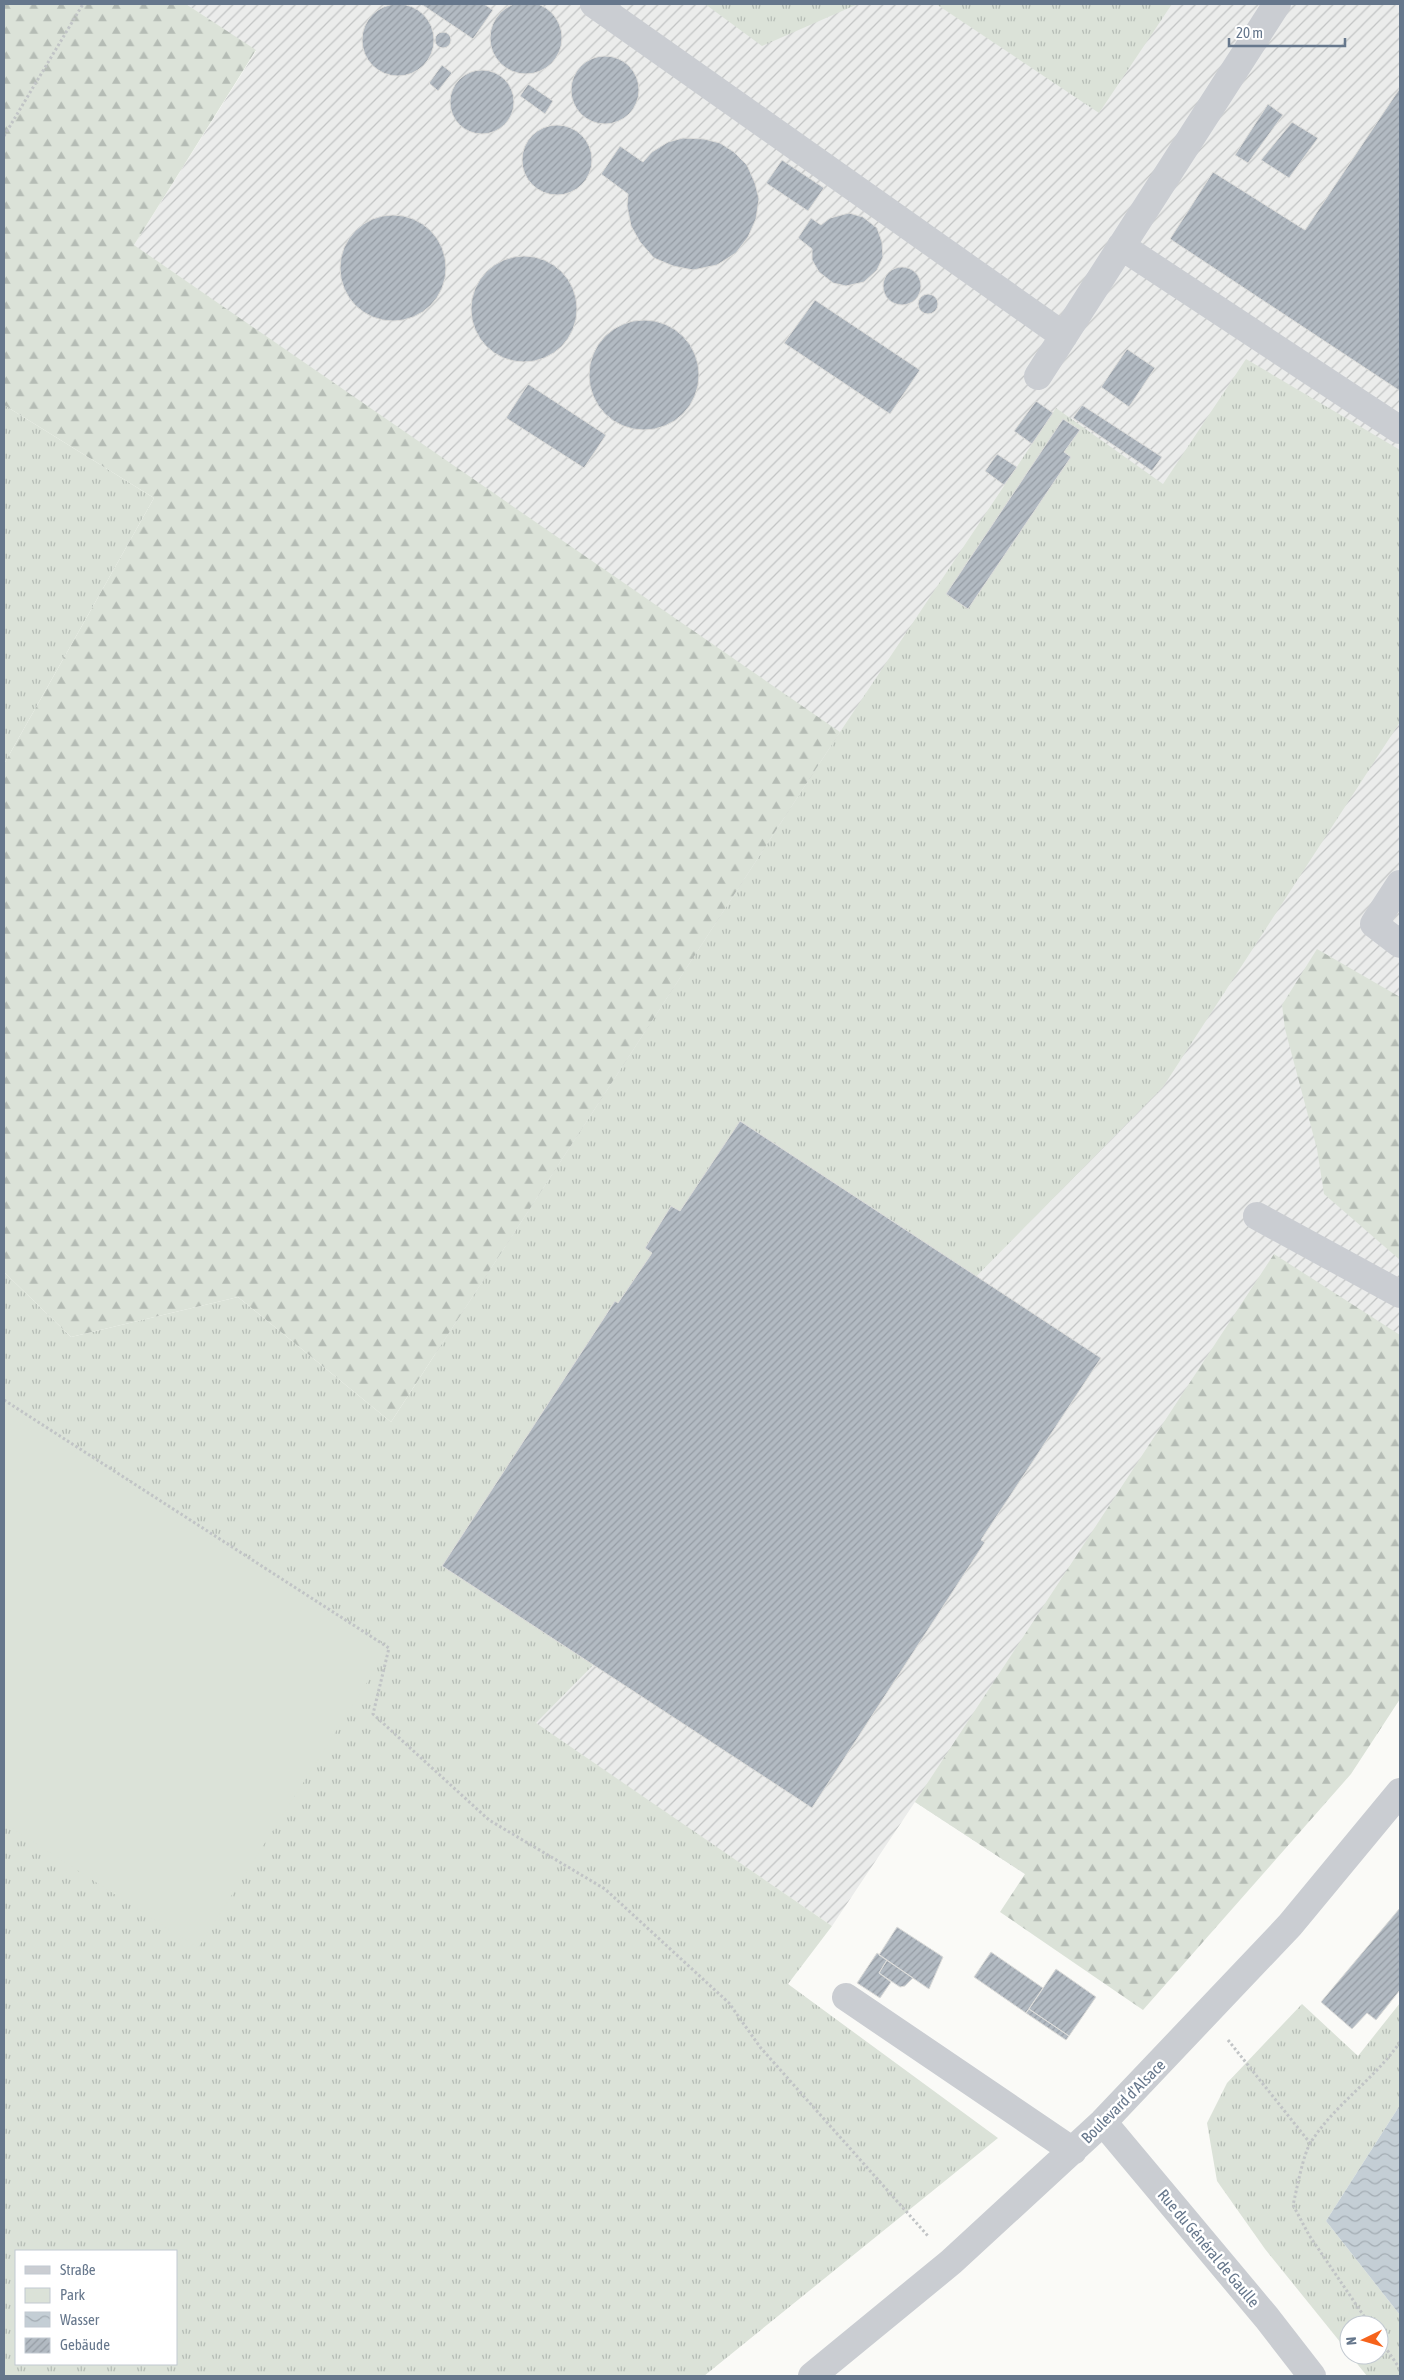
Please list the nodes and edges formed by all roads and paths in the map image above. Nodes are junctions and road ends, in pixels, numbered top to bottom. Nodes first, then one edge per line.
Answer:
1 (83, 4) edge
2 (594, 4) edge
3 (1277, 4) edge
4 (4, 136) edge
5 (1121, 246) junction
6 (1064, 336) junction
7 (1038, 376) dead end
8 (1400, 430) edge
9 (1400, 884) edge
10 (1400, 944) edge
11 (1257, 1216) dead end
12 (1400, 1294) edge
13 (4, 1400) edge
14 (1400, 1792) edge
15 (846, 1997) dead end
16 (1207, 2014) junction
17 (1400, 2042) edge
18 (1103, 2122) junction
19 (1310, 2143) junction
20 (1073, 2151) junction
21 (951, 2262) junction
22 (1363, 2315) edge
23 (1389, 2353) edge
24 (1400, 2369) edge
25 (812, 2376) edge
26 (1312, 2376) edge

1 - 4 path
2 - 6 street
3 - 5 street
5 - 6 street
5 - 8 street
6 - 7 street
9 - 10 street
11 - 12 street
13 - 21 path
14 - 16 street, Boulevard d'Alsace
15 - 20 street
16 - 18 street, Boulevard d'Alsace
16 - 19 path
17 - 19 path
18 - 20 street, Boulevard d'Alsace
18 - 26 street, Rue du Général de Gaulle
19 - 22 path
20 - 21 street, Boulevard d'Alsace
21 - 25 street, Boulevard d'Alsace
23 - 24 path

